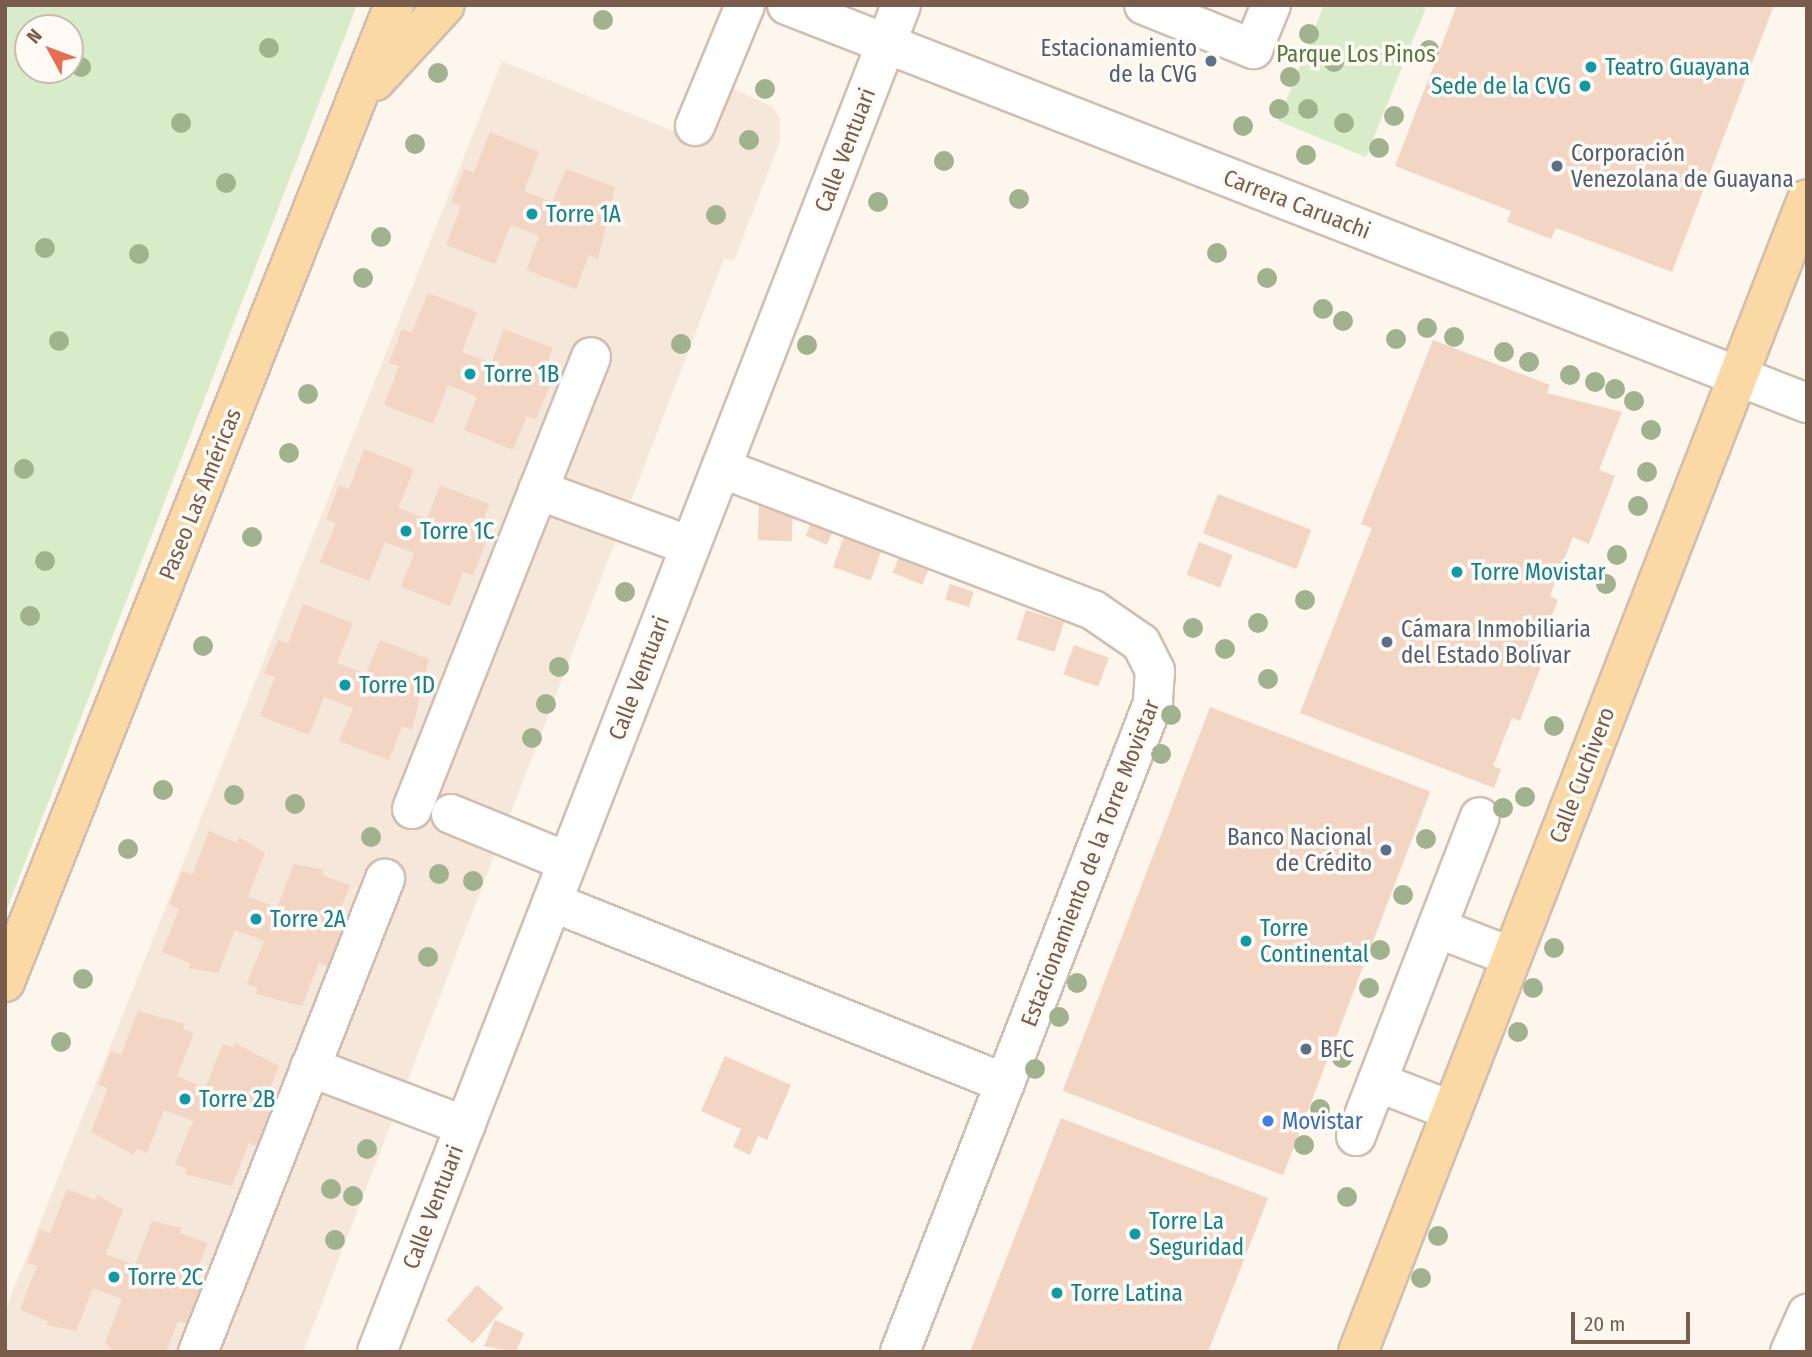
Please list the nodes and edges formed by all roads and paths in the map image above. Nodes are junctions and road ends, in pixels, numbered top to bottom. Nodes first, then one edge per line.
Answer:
1 (394, 5) edge
2 (445, 5) edge
3 (745, 5) edge
4 (787, 5) edge
5 (901, 5) edge
6 (1144, 5) edge
7 (1271, 5) edge
8 (886, 44) junction
9 (355, 104) junction
10 (695, 126) dead end
11 (1807, 199) edge
12 (592, 357) dead end
13 (1738, 376) junction
14 (1807, 402) edge
15 (721, 468) junction
16 (538, 490) junction
17 (690, 546) junction
18 (412, 809) dead end
19 (452, 814) dead end
20 (1480, 817) dead end
21 (568, 862) junction
22 (385, 879) dead end
23 (552, 902) junction
24 (1437, 928) junction
25 (1512, 957) junction
26 (5, 982) edge
27 (310, 1067) junction
28 (1377, 1082) junction
29 (1005, 1083) junction
30 (1452, 1111) junction
31 (465, 1126) junction
32 (1356, 1136) dead end
33 (1807, 1314) edge
34 (389, 1348) edge
35 (198, 1352) edge
36 (900, 1352) edge
37 (1358, 1352) edge
38 (1790, 1352) edge

1 - 9 main road, Paseo Las Américas
2 - 9 main road
3 - 10 street
4 - 8 street, Carrera Caruachi
5 - 8 street, Calle Ventuari
6 - 7 street
8 - 13 street, Carrera Caruachi
8 - 15 street, Calle Ventuari
9 - 26 main road, Paseo Las Américas
11 - 13 main road, Calle Cuchivero
12 - 16 street
13 - 14 street, Carrera Caruachi
13 - 25 main road, Calle Cuchivero
15 - 17 street, Calle Ventuari
15 - 29 street, Estacionamiento de la Torre Movistar
16 - 17 street
16 - 18 street
17 - 21 street, Calle Ventuari
19 - 21 street
20 - 24 street
21 - 23 street, Calle Ventuari
22 - 27 street
23 - 29 street
23 - 31 street, Calle Ventuari
24 - 25 street
24 - 28 street
25 - 30 main road, Calle Cuchivero
27 - 31 street
27 - 35 street
28 - 30 street
28 - 32 street
29 - 36 street, Estacionamiento de la Torre Movistar
30 - 37 main road, Calle Cuchivero
31 - 34 street, Calle Ventuari
33 - 38 street

